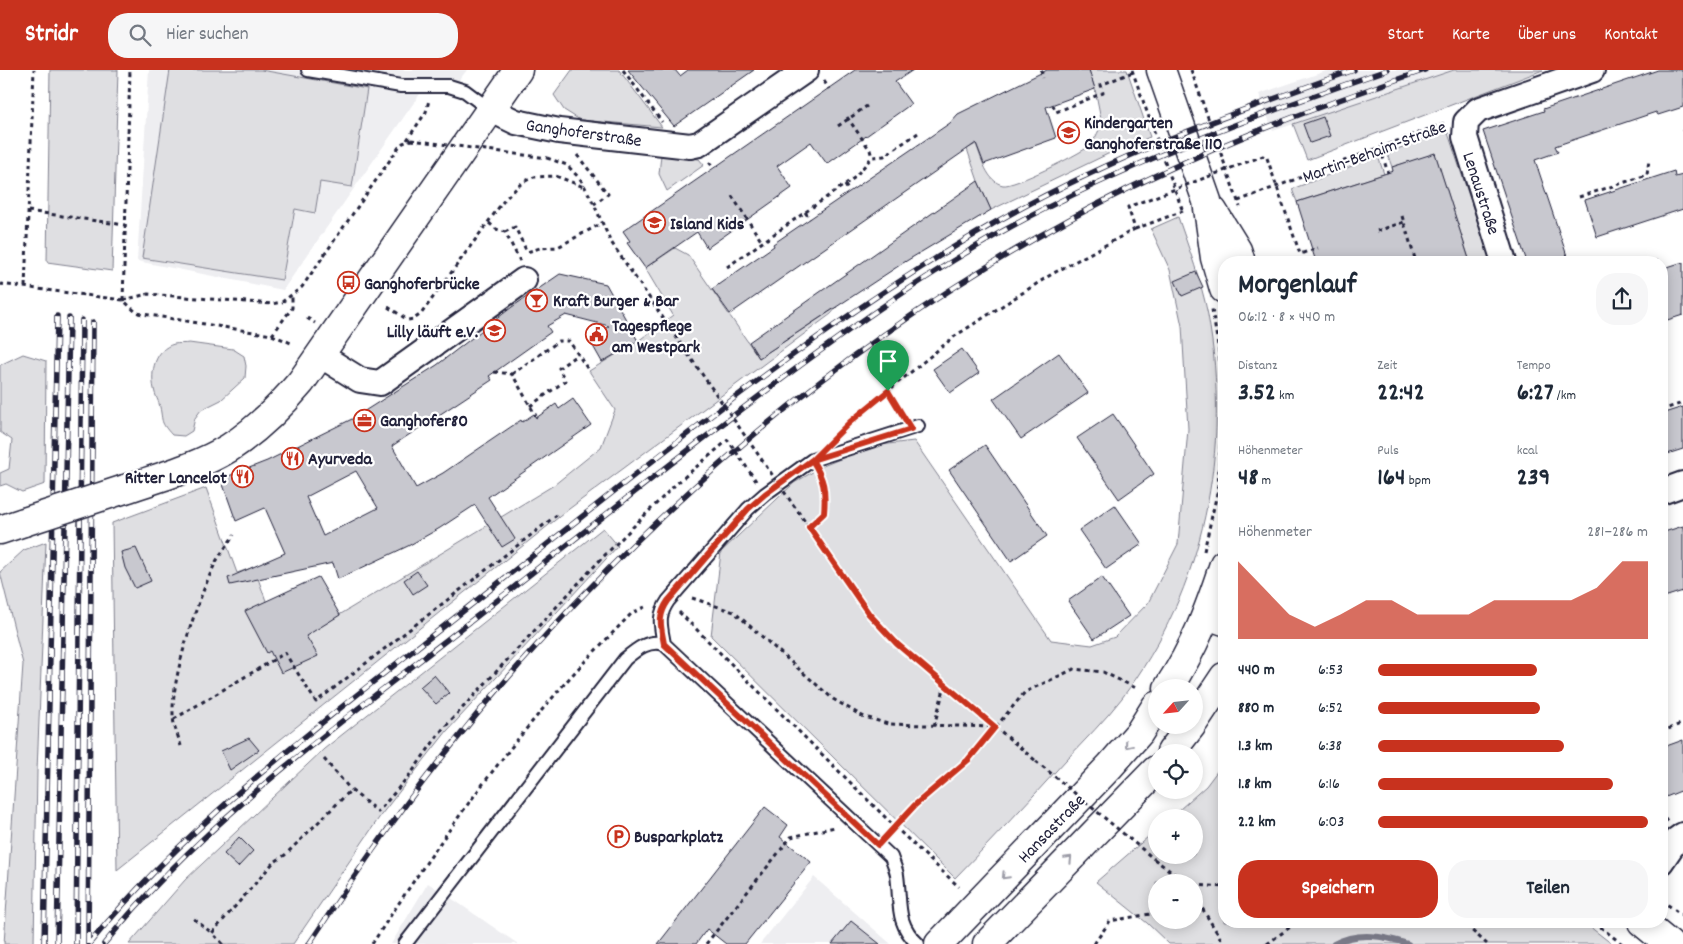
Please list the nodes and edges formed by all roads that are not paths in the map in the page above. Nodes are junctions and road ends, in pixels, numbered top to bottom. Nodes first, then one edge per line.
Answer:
1 (308, 70) edge
2 (518, 70) edge
3 (806, 70) edge
4 (1161, 70) edge
5 (1592, 70) edge
6 (489, 109) junction
7 (1466, 122) joint
8 (1195, 206) junction
9 (1239, 256) edge
10 (1502, 256) edge
11 (524, 280) dead end
12 (1217, 297) edge
13 (320, 354) junction
14 (914, 427) road end
15 (1683, 484) edge
16 (1668, 489) edge
17 (12, 526) edge
18 (1214, 558) edge
19 (1215, 618) edge
20 (664, 644) junction
21 (1174, 679) edge
22 (1218, 686) edge
23 (1147, 698) edge
24 (1203, 709) edge
25 (1185, 734) edge
26 (1177, 744) edge
27 (1148, 778) edge
28 (1683, 835) edge
29 (1668, 852) edge
30 (1649, 928) edge
31 (405, 944) edge
32 (918, 944) edge
33 (939, 944) edge
34 (987, 944) edge
35 (1669, 944) edge

1 - 6 lane
2 - 6 main road
3 - 6 street, Ganghoferstraße
4 - 8 main road
5 - 7 street, Martin-Behaim-Straße
6 - 13 main road
7 - 10 street, Lenaustraße
8 - 9 main road
8 - 12 main road
11 - 13 street
13 - 17 main road, bridge
14 - 20 lane
15 - 16 street
18 - 19 main road
19 - 21 main road
20 - 31 lane
20 - 32 lane
22 - 24 main road
23 -> 33 main road, Hansastraße
25 - 26 main road
34 -> 27 main road, Hansastraße
28 - 29 street
30 - 35 main road

